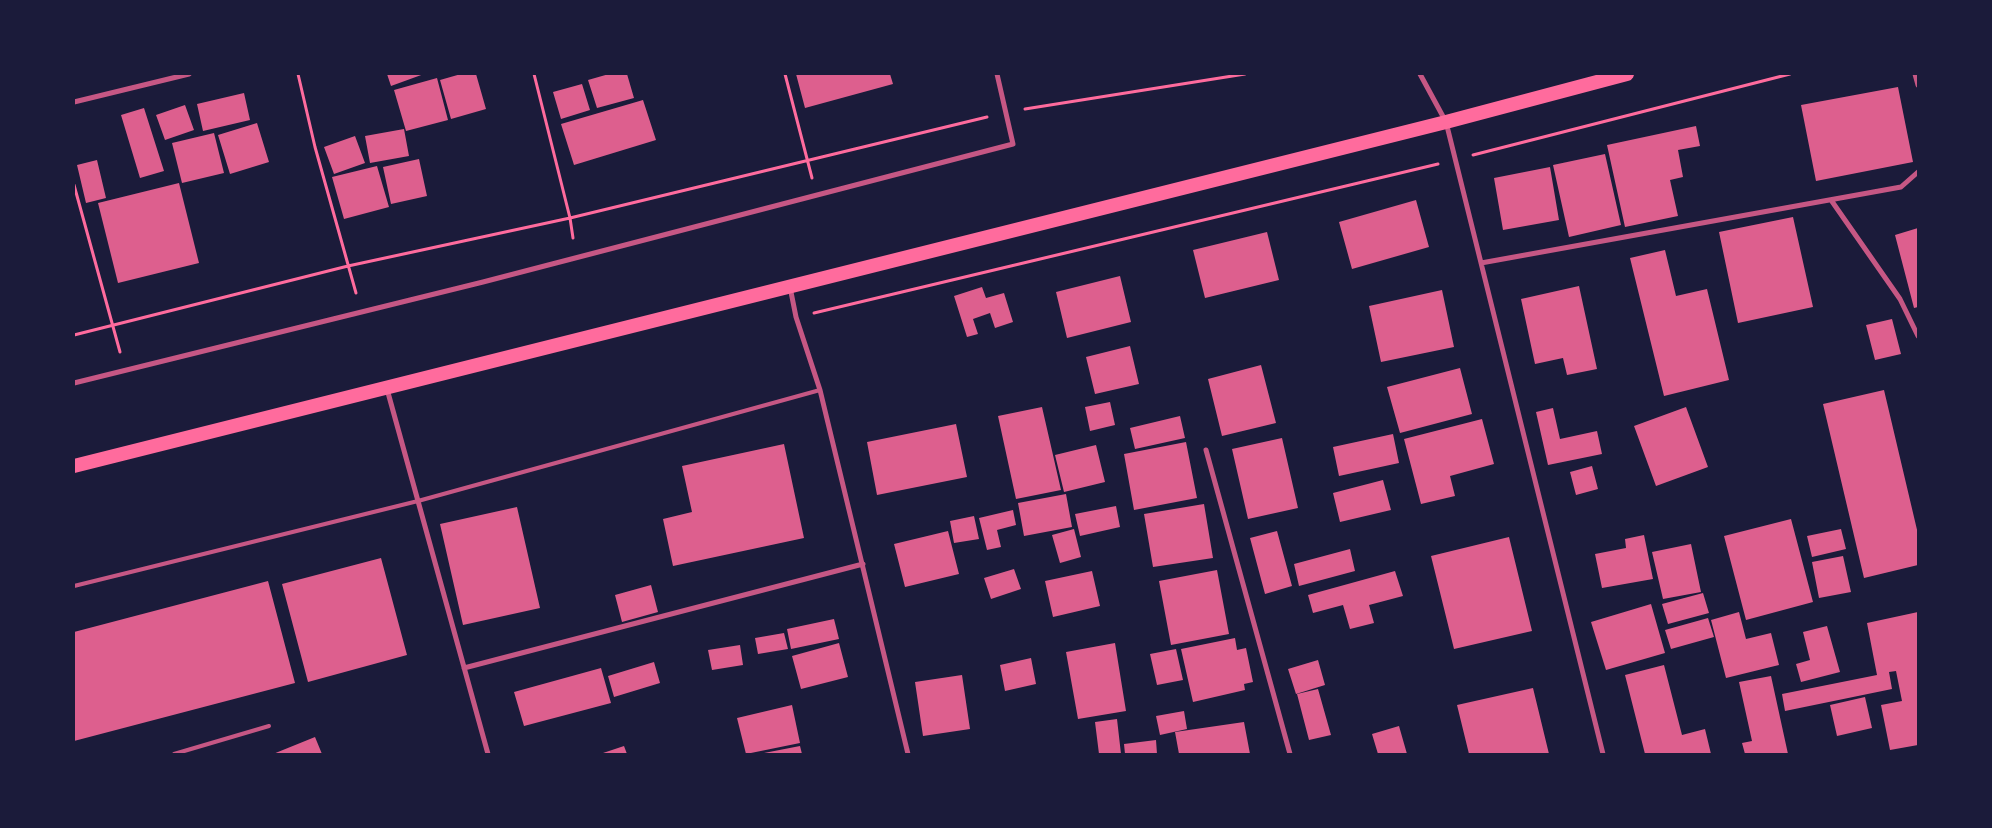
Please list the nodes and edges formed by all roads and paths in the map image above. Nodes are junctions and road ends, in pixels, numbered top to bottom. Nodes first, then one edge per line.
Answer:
1 (189, 74) edge
2 (298, 74) edge
3 (534, 74) edge
4 (785, 74) edge
5 (997, 74) edge
6 (1245, 74) edge
7 (1420, 74) edge
8 (1627, 74) edge
9 (1790, 74) edge
10 (1916, 74) edge
11 (1918, 85) edge
12 (74, 102) edge
13 (1006, 112) junction
14 (1446, 122) junction
15 (1455, 160) junction
16 (808, 161) junction
17 (1918, 172) edge
18 (74, 185) edge
19 (817, 195) junction
20 (1831, 200) junction
21 (570, 218) junction
22 (577, 258) junction
23 (1481, 263) junction
24 (348, 266) junction
25 (790, 287) junction
26 (361, 313) junction
27 (796, 317) junction
28 (113, 323) junction
29 (74, 334) edge
30 (1918, 336) edge
31 (124, 369) junction
32 (74, 383) edge
33 (386, 389) junction
34 (820, 390) junction
35 (1206, 450) dead end
36 (74, 466) edge
37 (418, 501) junction
38 (863, 564) junction
39 (74, 586) edge
40 (464, 668) junction
41 (269, 726) dead end
42 (174, 754) edge
43 (488, 754) edge
44 (908, 754) edge
45 (1290, 754) edge
46 (1603, 754) edge

1 - 12 street
2 - 24 path
3 - 21 path
4 - 16 path
5 - 13 street
6 - 13 path
7 - 14 street
8 - 14 highway
9 - 15 path
10 - 11 street
13 - 16 path
13 - 19 street
14 - 15 street
14 - 25 highway
15 - 23 street
15 - 27 path
16 - 19 path
16 - 21 path
17 - 20 street
18 - 28 path
19 - 22 street
20 - 23 street
20 - 30 street
21 - 22 path
21 - 24 path
22 - 26 street
23 - 46 street
24 - 26 path
24 - 28 path
25 - 27 street
25 - 33 highway
26 - 31 street
27 - 34 street
28 - 29 path
28 - 31 path
31 - 32 street
33 - 36 highway
33 - 37 street
34 - 37 lane
34 - 38 street
35 - 45 street
37 - 39 lane
37 - 40 street
38 - 40 street
38 - 44 street
40 - 43 street
41 - 42 lane

